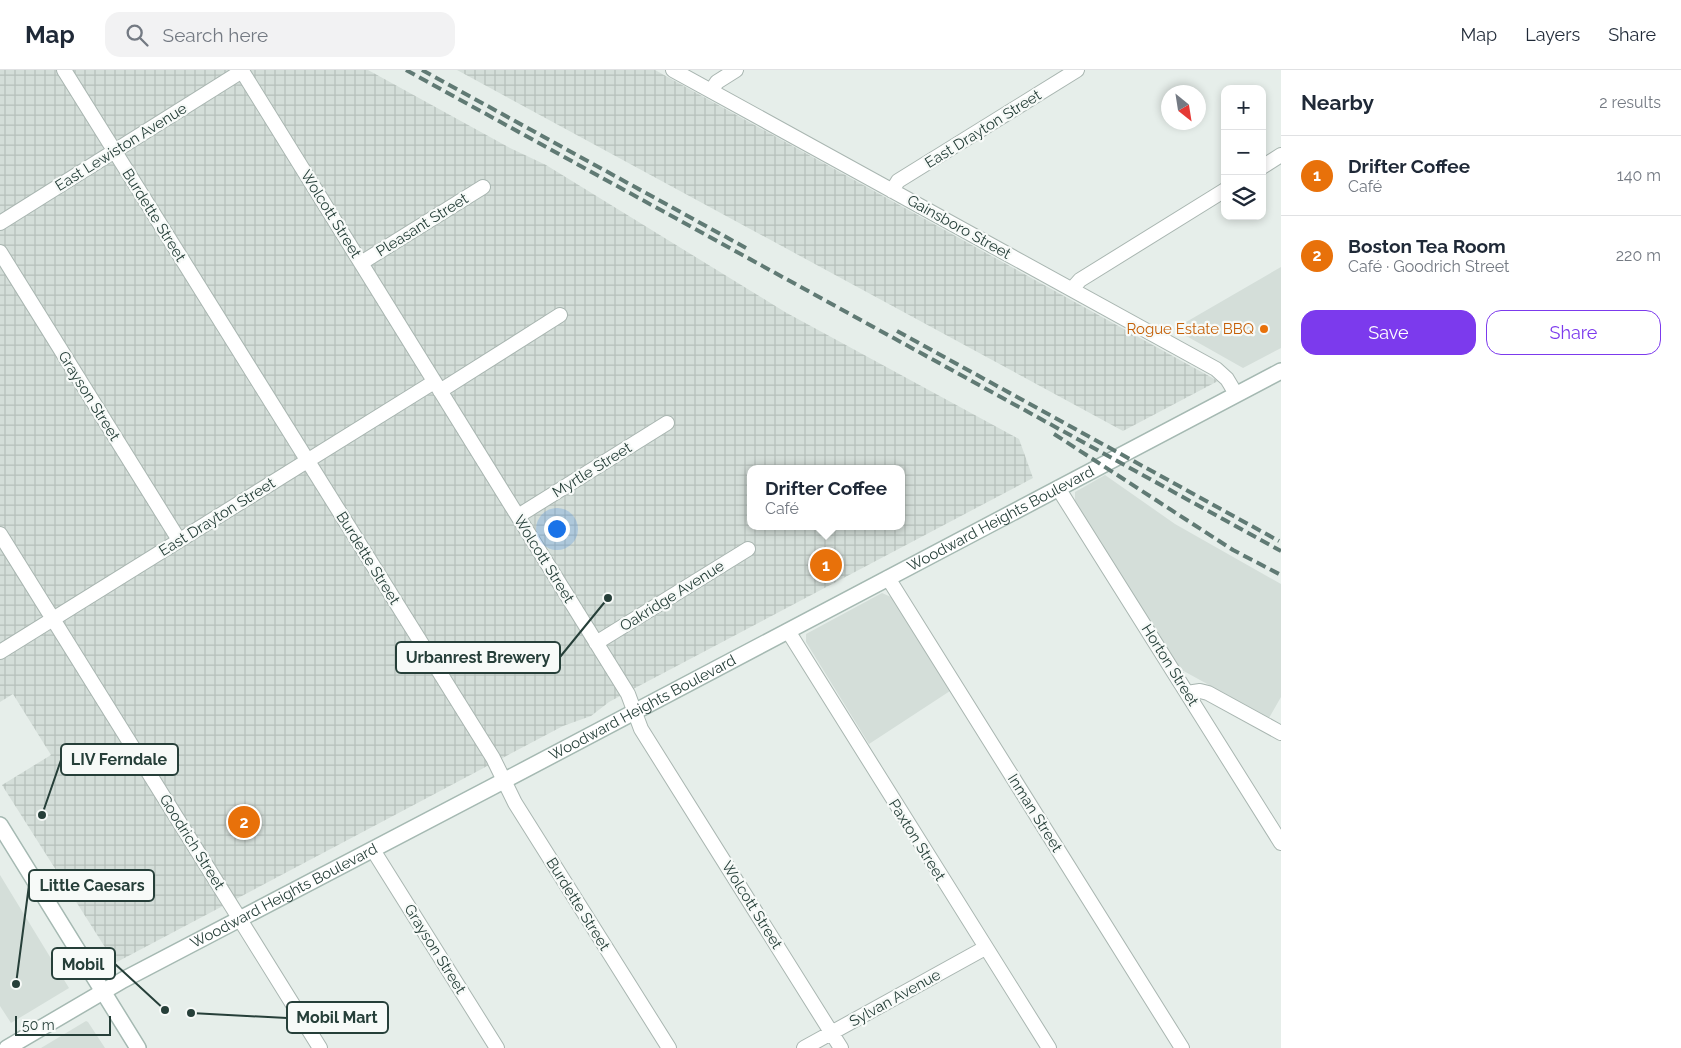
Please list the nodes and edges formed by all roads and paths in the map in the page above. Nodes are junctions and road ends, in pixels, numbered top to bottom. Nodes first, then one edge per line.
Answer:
1 (64, 70) edge
2 (673, 70) edge
3 (736, 70) edge
4 (1077, 70) edge
5 (242, 71) joint
6 (711, 91) junction
7 (114, 152) junction
8 (1281, 155) edge
9 (1266, 164) edge
10 (483, 187) dead end
11 (892, 191) junction
12 (1221, 192) edge
13 (0, 223) edge
14 (0, 252) edge
15 (361, 263) junction
16 (1072, 290) junction
17 (560, 314) dead end
18 (1281, 370) edge
19 (437, 386) junction
20 (1236, 394) junction
21 (667, 423) dead end
22 (308, 461) junction
23 (1058, 488) junction
24 (518, 516) junction
25 (0, 534) edge
26 (179, 540) junction
27 (748, 549) dead end
28 (888, 578) junction
29 (53, 619) junction
30 (788, 631) junction
31 (596, 643) junction
32 (0, 652) edge
33 (1187, 693) junction
34 (634, 712) junction
35 (1281, 733) edge
36 (504, 780) junction
37 (0, 825) edge
38 (1281, 843) edge
39 (373, 850) junction
40 (240, 920) junction
41 (986, 948) junction
42 (104, 991) junction
43 (832, 1033) junction
44 (7, 1048) edge
45 (138, 1048) edge
46 (320, 1048) edge
47 (497, 1048) edge
48 (669, 1048) edge
49 (804, 1048) edge
50 (841, 1048) edge
51 (1049, 1048) edge
52 (1182, 1048) edge

1 - 7 street, Burdette Street
2 - 6 street, Gainsboro Street
3 - 6 street
4 - 11 street, East Drayton Street
5 - 7 street, East Lewiston Avenue
5 - 15 street, Wolcott Street
6 - 11 street, Gainsboro Street
7 - 13 street, East Lewiston Avenue
7 - 22 street, Burdette Street
8 - 9 street
10 - 15 street, Pleasant Street
11 - 16 street, Gainsboro Street
12 - 16 street
14 - 26 street, Grayson Street
15 - 19 street, Wolcott Street
16 - 20 street, Gainsboro Street
17 - 19 street, East Drayton Street
18 - 20 street, Woodward Heights Boulevard
19 - 22 street, East Drayton Street
19 - 24 street, Wolcott Street
20 - 23 street, Woodward Heights Boulevard
21 - 24 street, Myrtle Street
22 - 26 street, East Drayton Street
22 - 36 street, Burdette Street
23 - 28 street, Woodward Heights Boulevard
23 - 33 street, Horton Street
24 - 31 street, Wolcott Street
25 - 29 street, Goodrich Street
26 - 29 street, East Drayton Street
27 - 31 street, Oakridge Avenue
28 - 30 street, Woodward Heights Boulevard
28 - 52 street, Inman Street
29 - 32 street, East Drayton Street
29 - 40 street, Goodrich Street
30 - 34 street, Woodward Heights Boulevard
30 - 41 street, Paxton Street
31 - 34 street, Wolcott Street
33 - 35 street
33 - 38 street, Horton Street
34 - 36 street, Woodward Heights Boulevard
34 - 43 street, Wolcott Street
36 - 39 street, Woodward Heights Boulevard
36 - 48 street, Burdette Street
37 - 42 street
39 - 40 street, Woodward Heights Boulevard
39 - 47 street, Grayson Street
40 - 42 street, Woodward Heights Boulevard
40 - 46 street, Goodrich Street
41 - 43 street, Sylvan Avenue
41 - 51 street, Paxton Street
42 - 44 street, Woodward Heights Boulevard
42 - 45 street
43 - 49 street, Sylvan Avenue
43 - 50 street, Wolcott Street

